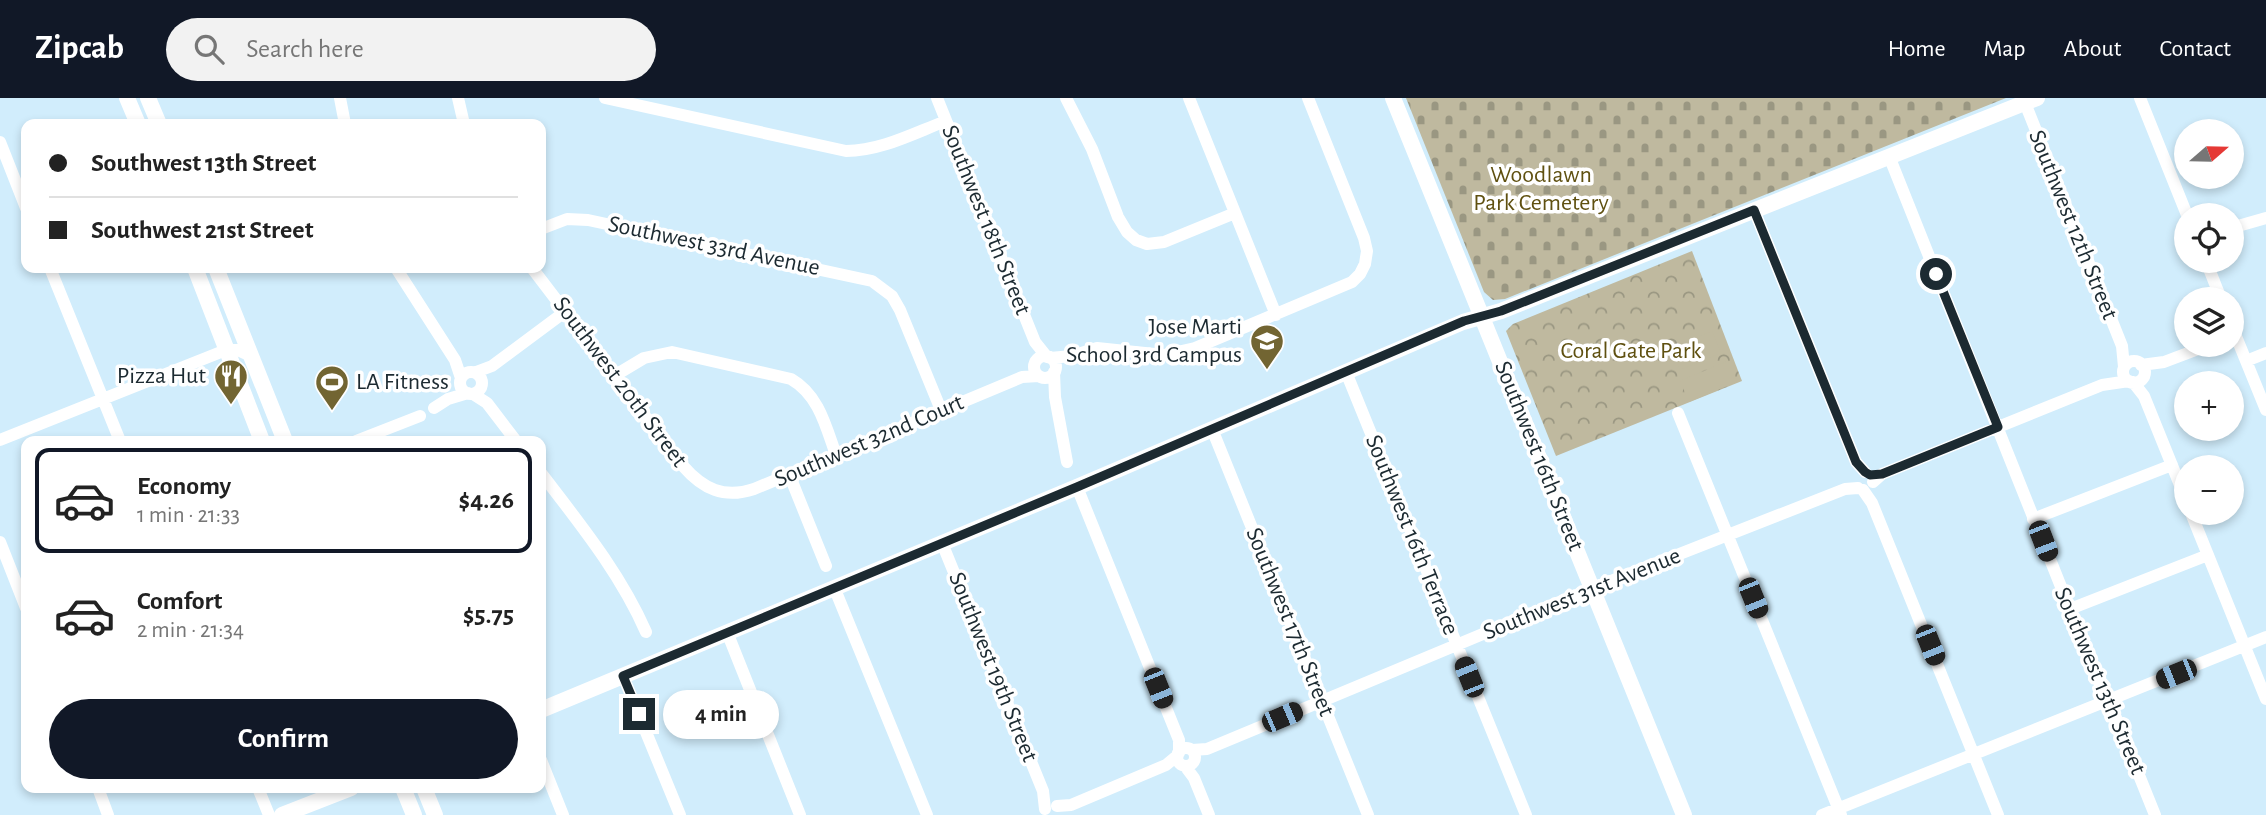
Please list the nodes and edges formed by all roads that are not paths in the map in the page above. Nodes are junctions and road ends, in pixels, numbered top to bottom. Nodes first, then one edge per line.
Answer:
1 (127, 98) edge
2 (148, 98) edge
3 (340, 98) edge
4 (605, 98) edge
5 (937, 98) edge
6 (1066, 98) edge
7 (1189, 98) edge
8 (1308, 98) edge
9 (1393, 98) edge
10 (2140, 98) edge
11 (460, 99) edge
12 (2031, 101) edge
13 (136, 119) edge
14 (157, 119) edge
15 (344, 119) edge
16 (463, 119) edge
17 (946, 121) junction
18 (0, 142) edge
19 (1889, 156) junction
20 (21, 195) edge
21 (2182, 203) edge
22 (1754, 210) junction
23 (1235, 213) junction
24 (2266, 218) edge
25 (2244, 224) edge
26 (546, 227) edge
27 (52, 273) edge
28 (197, 273) edge
29 (218, 273) edge
30 (400, 273) edge
31 (536, 273) edge
32 (566, 311) junction
33 (1276, 315) junction
34 (1482, 317) junction
35 (226, 350) junction
36 (2266, 353) edge
37 (251, 356) junction
38 (2177, 357) edge
39 (2244, 357) edge
40 (2246, 361) junction
41 (1045, 367) junction
42 (1346, 372) junction
43 (2135, 373) junction
44 (614, 376) junction
45 (472, 382) junction
46 (103, 399) junction
47 (434, 408) dead end
48 (941, 410) junction
49 (2266, 410) edge
50 (1678, 413) dead end
51 (420, 416) dead end
52 (1998, 427) junction
53 (1212, 429) junction
54 (118, 436) edge
55 (260, 436) edge
56 (283, 436) edge
57 (369, 436) edge
58 (512, 436) edge
59 (0, 440) edge
60 (836, 455) junction
61 (1068, 462) dead end
62 (2172, 465) junction
63 (2174, 470) edge
64 (789, 474) junction
65 (1863, 479) junction
66 (546, 480) edge
67 (1077, 487) junction
68 (713, 491) joint
69 (2034, 519) junction
70 (2196, 525) edge
71 (1727, 535) junction
72 (0, 542) edge
73 (942, 543) junction
74 (2208, 555) junction
75 (826, 566) dead end
76 (834, 587) junction
77 (1593, 588) junction
78 (21, 595) edge
79 (2070, 609) junction
80 (646, 632) dead end
81 (727, 632) junction
82 (2266, 637) edge
83 (1457, 645) junction
84 (2244, 646) junction
85 (623, 676) junction
86 (2266, 699) edge
87 (1321, 701) junction
88 (2108, 701) junction
89 (546, 708) edge
90 (1973, 753) junction
91 (1188, 755) junction
92 (546, 772) edge
93 (100, 793) edge
94 (260, 793) edge
95 (338, 793) edge
96 (405, 793) edge
97 (426, 793) edge
98 (1053, 811) edge
99 (1840, 812) edge
100 (676, 814) edge
101 (108, 815) edge
102 (269, 815) edge
103 (282, 815) edge
104 (414, 815) edge
105 (435, 815) edge
106 (563, 815) edge
107 (800, 815) edge
108 (926, 815) edge
109 (1209, 815) edge
110 (1368, 815) edge
111 (1526, 815) edge
112 (1684, 815) edge
113 (1822, 815) edge
114 (1998, 815) edge
115 (2155, 815) edge

1 - 13 street
2 - 14 street
3 - 15 street
4 - 17 street
5 - 17 street, Southwest 18th Street
6 - 23 street
7 - 23 street
8 - 33 street
9 - 34 street, Southwest 16th Street
10 - 21 street
11 - 16 street
12 - 19 street
12 - 43 street, Southwest 12th Street
17 - 41 street, Southwest 18th Street
18 - 20 street
19 - 22 street
19 - 52 street, Southwest 13th Street
22 - 34 street
22 - 65 street
23 - 33 street
24 - 25 street
26 - 48 street, Southwest 33rd Avenue
27 - 46 street
28 - 35 street
29 - 37 street
30 - 45 street
31 - 32 street, Southwest 20th Street
32 - 44 street, Southwest 20th Street
32 - 45 street
33 - 41 street
34 - 42 street
34 - 77 street, Southwest 16th Street
35 - 37 street
35 - 46 street
35 - 55 street
36 - 40 street
37 - 56 street
38 - 43 street, Southwest 31st Avenue
39 - 40 street
40 - 49 street
41 - 48 street, Southwest 32nd Court
41 - 61 street
42 - 53 street
42 - 83 street, Southwest 16th Terrace
43 - 52 street, Southwest 31st Avenue
43 - 62 street
44 - 60 street
44 - 68 street, Southwest 20th Street
45 - 47 street
45 - 58 street
46 - 54 street
46 - 59 street
48 - 60 street, Southwest 32nd Court
50 - 71 street
51 - 57 street
52 - 65 street, Southwest 31st Avenue
52 - 69 street, Southwest 13th Street
53 - 67 street
53 - 87 street, Southwest 17th Street
60 - 64 street, Southwest 32nd Court
62 - 63 street
62 - 69 street
64 - 68 street, Southwest 32nd Court
64 - 75 street
65 - 71 street, Southwest 31st Avenue
65 - 90 street
66 - 80 street
67 - 73 street
67 - 91 street
69 - 79 street, Southwest 13th Street
70 - 74 street
71 - 77 street, Southwest 31st Avenue
71 - 99 street
72 - 78 street
73 - 76 street
73 - 98 street, Southwest 19th Street
74 - 79 street
74 - 84 street
76 - 81 street
76 - 108 street
77 - 83 street, Southwest 31st Avenue
77 - 112 street, Southwest 16th Street
79 - 88 street, Southwest 13th Street
81 - 85 street
81 - 107 street
82 - 84 street
83 - 87 street, Southwest 31st Avenue
83 - 111 street, Southwest 16th Terrace
84 - 86 street
84 - 88 street
85 - 89 street
85 - 100 street
87 - 91 street, Southwest 31st Avenue
87 - 110 street, Southwest 17th Street
88 - 90 street
88 - 115 street, Southwest 13th Street
90 - 99 street
90 - 114 street
91 - 98 street, Southwest 31st Avenue
91 - 109 street
92 - 106 street
93 - 101 street
94 - 102 street
95 - 103 street
96 - 104 street
97 - 105 street
99 - 113 street

